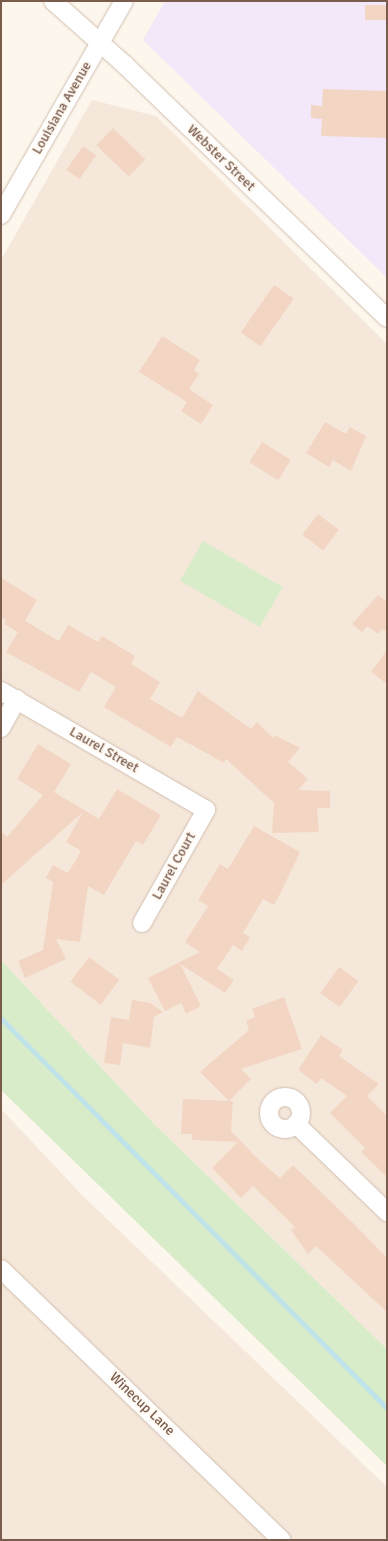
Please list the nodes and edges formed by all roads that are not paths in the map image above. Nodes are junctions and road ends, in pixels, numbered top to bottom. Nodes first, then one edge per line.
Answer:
1 (53, 1) edge
2 (124, 1) edge
3 (98, 45) junction
4 (1, 215) edge
5 (387, 318) edge
6 (1, 691) edge
7 (17, 699) junction
8 (1, 728) edge
9 (206, 810) joint
10 (142, 923) dead end
11 (296, 1124) dead end
12 (387, 1212) edge
13 (1, 1269) edge
14 (282, 1540) edge

1 - 3 street, Webster Street
2 - 3 street, Louisiana Avenue
3 - 4 street, Louisiana Avenue
3 - 5 street, Webster Street
6 - 7 street, Laurel Street
7 - 8 street
7 - 9 street, Laurel Street
9 - 10 street, Laurel Court
11 - 12 street
13 - 14 street, Winecup Lane

